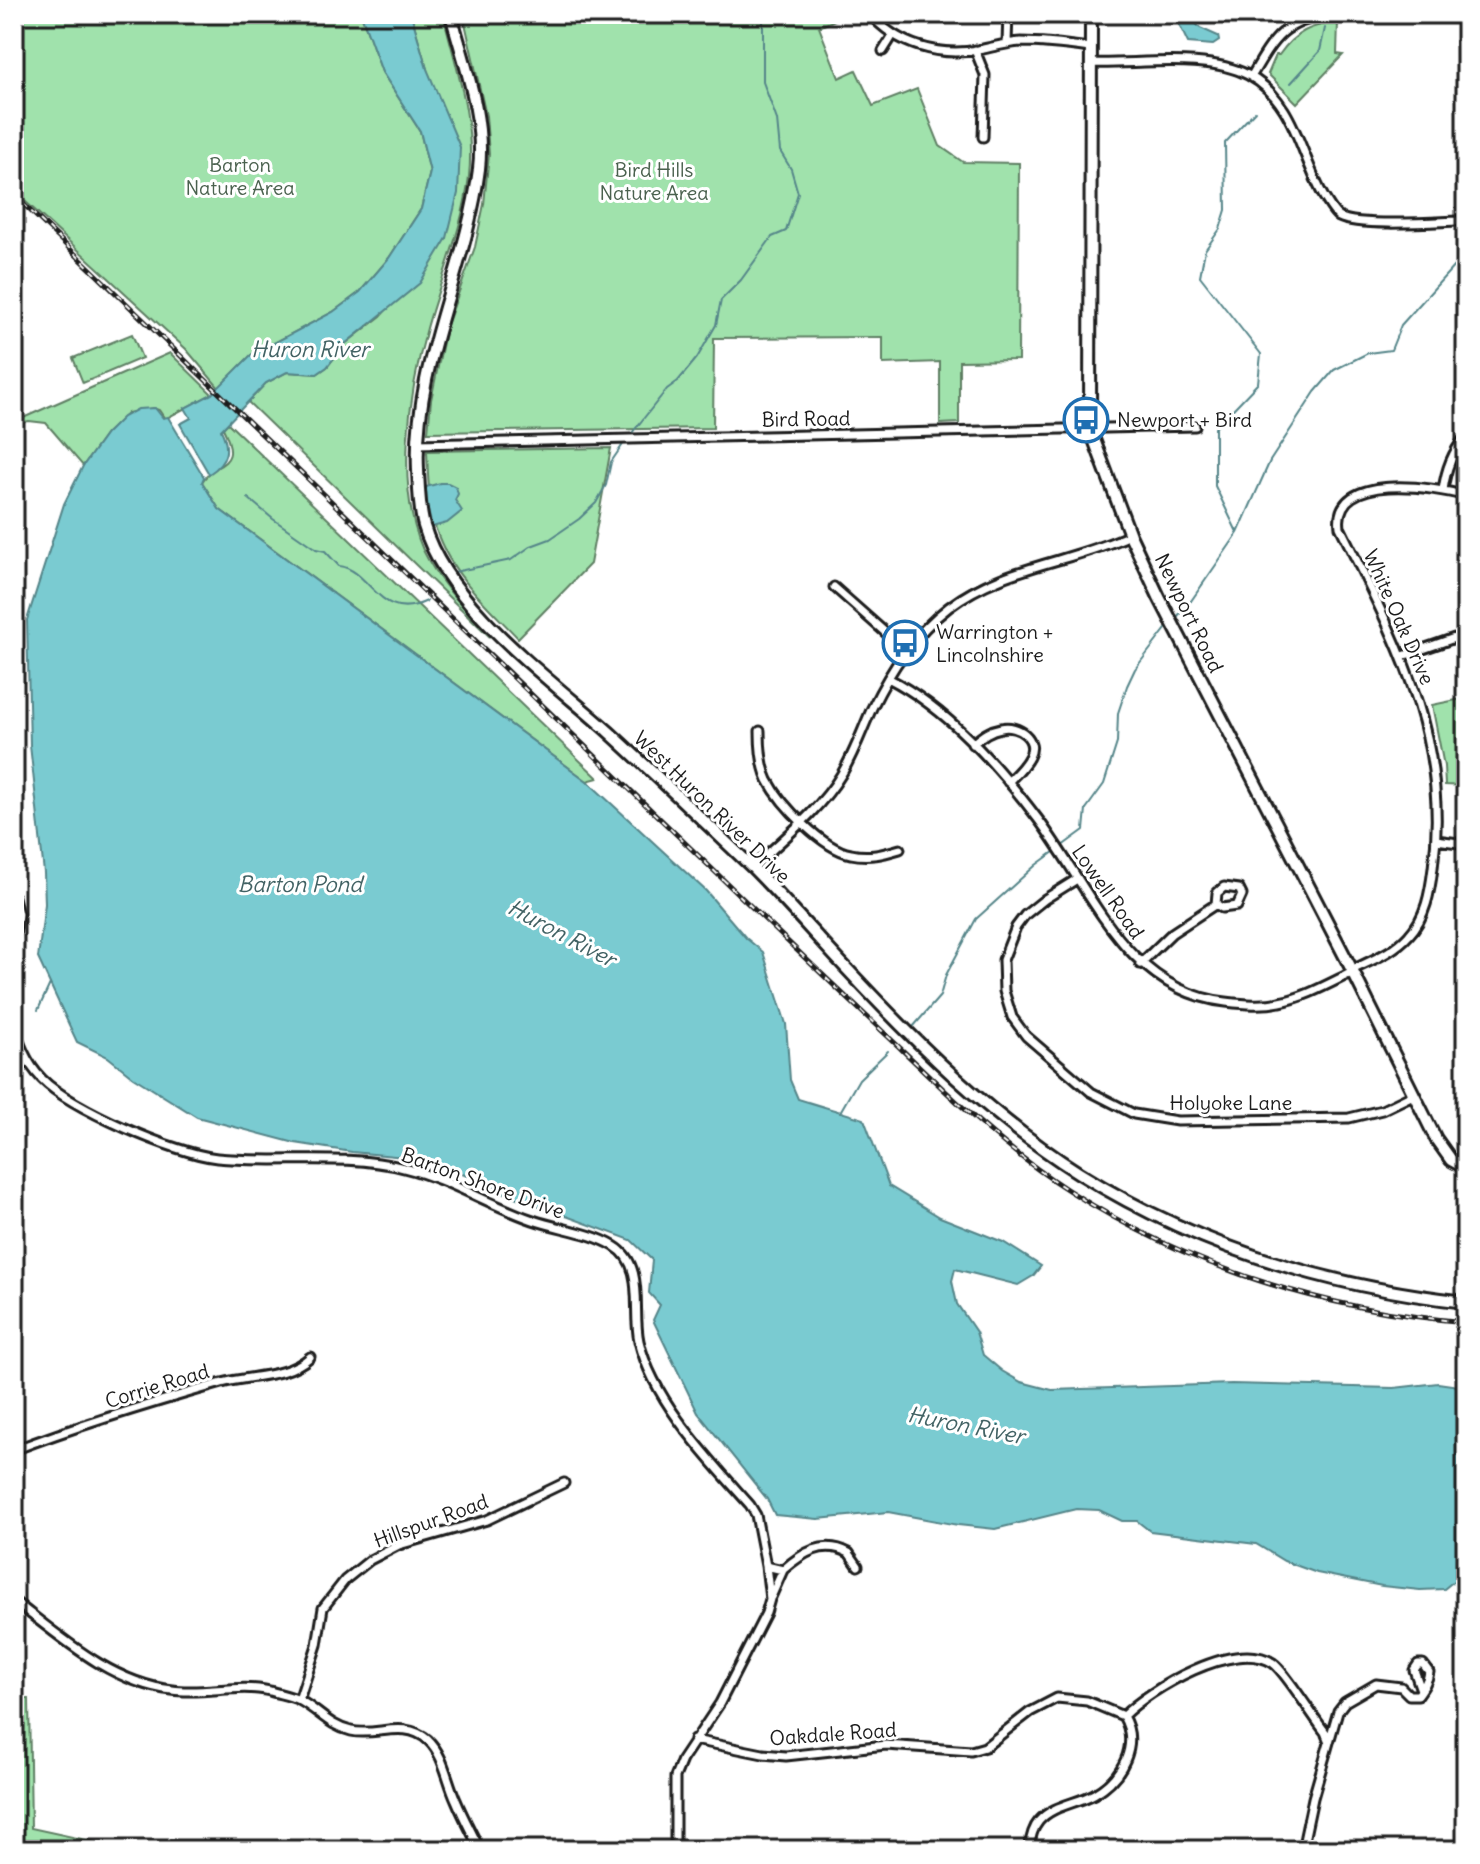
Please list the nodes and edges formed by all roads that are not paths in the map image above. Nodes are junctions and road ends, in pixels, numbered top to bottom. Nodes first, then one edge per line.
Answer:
1 (451, 14) edge
2 (870, 14) edge
3 (1008, 14) edge
4 (1091, 14) edge
5 (1285, 14) edge
6 (1331, 14) edge
7 (1291, 25) junction
8 (893, 35) junction
9 (1007, 43) junction
10 (1090, 48) junction
11 (975, 50) junction
12 (883, 51) dead end
13 (1090, 63) junction
14 (1251, 77) junction
15 (983, 137) dead end
16 (1466, 218) edge
17 (1195, 426) dead end
18 (1090, 429) junction
19 (1466, 436) edge
20 (417, 444) junction
21 (1443, 490) junction
22 (1466, 496) edge
23 (1130, 535) junction
24 (834, 587) dead end
25 (1466, 634) edge
26 (905, 650) junction
27 (1403, 656) junction
28 (888, 678) junction
29 (760, 731) dead end
30 (972, 744) junction
31 (1008, 782) junction
32 (802, 820) junction
33 (1436, 840) junction
34 (1466, 844) edge
35 (900, 849) dead end
36 (752, 868) junction
37 (1077, 879) junction
38 (14, 897) edge
39 (1216, 904) dead end
40 (14, 949) edge
41 (1140, 964) junction
42 (1353, 971) junction
43 (14, 1020) edge
44 (1413, 1095) junction
45 (1466, 1168) edge
46 (1466, 1302) edge
47 (310, 1357) dead end
48 (14, 1450) edge
49 (564, 1483) dead end
50 (766, 1566) junction
51 (858, 1566) dead end
52 (783, 1570) junction
53 (770, 1599) junction
54 (14, 1601) edge
55 (1421, 1690) dead end
56 (299, 1700) junction
57 (1123, 1716) junction
58 (694, 1740) junction
59 (1329, 1742) junction
60 (480, 1850) edge
61 (675, 1850) edge
62 (1029, 1850) edge
63 (1302, 1850) edge

1 - 20 street, West Huron River Drive
2 - 8 street
3 - 9 street
4 - 10 street, Newport Road
5 - 7 street
6 - 7 street
7 - 14 street
8 - 11 street
8 - 12 street
9 - 10 street
9 - 11 street
10 - 13 street, Newport Road
11 - 15 street
13 - 14 street
13 - 18 street, Newport Road
14 - 16 street
17 - 18 street, Bird Road
18 - 20 street, Bird Road
18 - 23 street, Newport Road
19 - 21 street
20 - 36 street, West Huron River Drive
21 - 22 street
21 - 27 street, White Oak Drive
23 - 26 street
23 - 42 street, Newport Road
24 - 26 street
25 - 27 street
26 - 28 street
27 - 33 street, White Oak Drive
28 - 30 street, Lowell Road
28 - 32 street
29 - 32 street
30 - 31 street, Lowell Road
30 - 31 street
31 - 37 street, Lowell Road
32 - 35 street
32 - 36 street
33 - 34 street
33 - 42 street, White Oak Drive
36 - 46 street, West Huron River Drive
37 - 41 street, Lowell Road
37 - 44 street, Holyoke Lane
38 - 40 street
39 - 41 street
41 - 42 street, Lowell Road
42 - 44 street, Newport Road
43 - 50 street, Barton Shore Drive
44 - 45 street, Newport Road
47 - 48 street, Corrie Road
49 - 56 street, Hillspur Road
50 - 52 street
50 - 53 street, Barton Shore Drive
51 - 52 street
52 - 53 street
53 - 58 street
54 - 56 street
55 - 59 street
56 - 60 street
57 - 58 street, Oakdale Road
57 - 59 street
57 - 62 street
58 - 61 street
59 - 63 street

